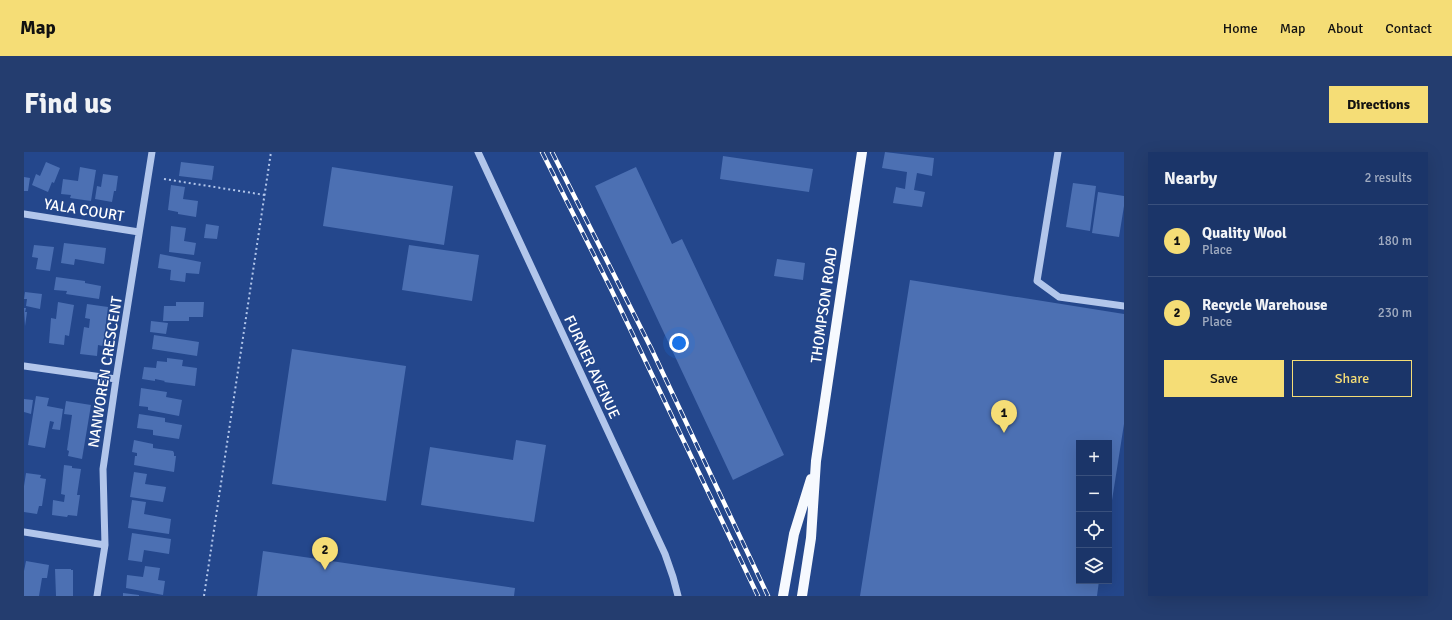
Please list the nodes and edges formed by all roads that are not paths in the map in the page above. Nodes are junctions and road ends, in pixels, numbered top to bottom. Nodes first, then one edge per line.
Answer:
1 (152, 152) edge
2 (478, 152) edge
3 (862, 152) edge
4 (1058, 152) edge
5 (24, 214) edge
6 (139, 232) junction
7 (1124, 306) edge
8 (24, 366) edge
9 (116, 379) junction
10 (816, 461) junction
11 (24, 532) edge
12 (105, 544) junction
13 (97, 596) edge
14 (678, 596) edge
15 (783, 596) edge
16 (802, 596) edge

1 - 6 street, NANWOREN CRESCENT
2 - 14 street, FURNER AVENUE
3 - 10 main road, THOMPSON ROAD
4 - 7 street
5 - 6 street, YALA COURT
6 - 9 street, NANWOREN CRESCENT
8 - 9 street
9 - 12 street, NANWOREN CRESCENT
10 - 15 main road, THOMPSON ROAD
10 - 16 main road, THOMPSON ROAD
11 - 12 street
12 - 13 street, NANWOREN CRESCENT

